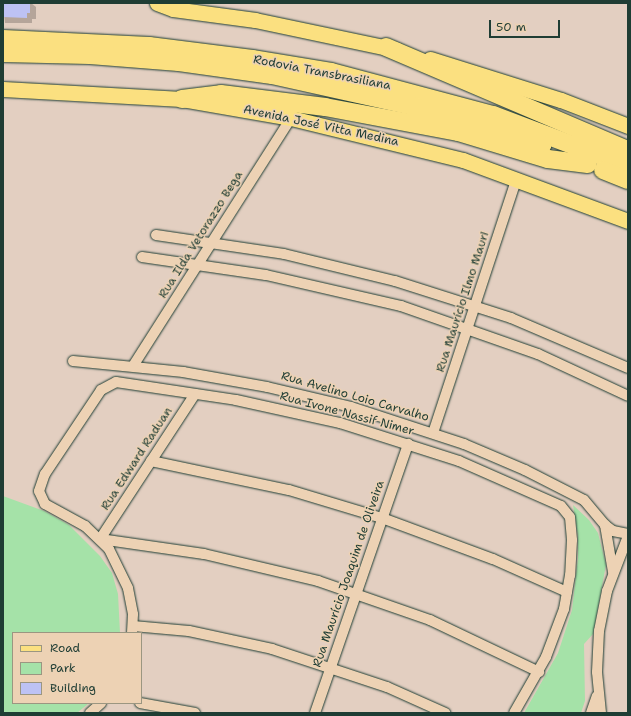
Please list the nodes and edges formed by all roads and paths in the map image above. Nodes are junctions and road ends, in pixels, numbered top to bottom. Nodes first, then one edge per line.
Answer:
1 (157, 3) edge
2 (3, 39) edge
3 (386, 46) junction
4 (3, 53) edge
5 (3, 89) edge
6 (182, 99) junction
7 (291, 118) junction
8 (628, 126) edge
9 (628, 150) edge
10 (588, 164) junction
11 (628, 166) edge
12 (517, 178) junction
13 (628, 180) edge
14 (628, 221) edge
15 (156, 235) dead end
16 (212, 243) junction
17 (142, 257) dead end
18 (198, 265) junction
19 (475, 305) junction
20 (468, 328) junction
21 (73, 361) dead end
22 (133, 366) junction
23 (628, 368) edge
24 (195, 394) junction
25 (628, 396) edge
26 (433, 433) junction
27 (408, 444) junction
28 (151, 461) junction
29 (382, 518) junction
30 (605, 525) junction
31 (628, 535) edge
32 (100, 539) junction
33 (613, 572) junction
34 (567, 592) junction
35 (356, 593) junction
36 (133, 630) edge
37 (330, 669) junction
38 (539, 672) junction
39 (598, 693) junction
40 (142, 703) edge
41 (100, 704) edge
42 (90, 713) edge
43 (195, 713) edge
44 (315, 713) edge
45 (445, 713) edge
46 (514, 713) edge
47 (591, 713) edge
48 (601, 713) edge

1 - 3 main road
2 - 11 highway, Rodovia Transbrasiliana
3 - 8 main road
3 - 9 highway
4 - 10 highway, Rodovia Transbrasiliana
5 - 6 main road, Avenida José Vitta Medina
6 - 7 main road, Avenida José Vitta Medina
6 - 10 highway
7 - 12 main road, Avenida José Vitta Medina
7 - 16 street, Rua Ilda Vetorazzo Bega
10 - 13 highway, Rodovia Transbrasiliana
12 - 14 main road, Avenida José Vitta Medina
12 - 19 street, Rua Maurício Ilmo Mauri
15 - 16 street
16 - 18 street, Rua Ilda Vetorazzo Bega
16 - 19 street
17 - 18 street
18 - 20 street
18 - 22 street, Rua Ilda Vetorazzo Bega
19 - 20 street, Rua Maurício Ilmo Mauri
19 - 23 street
20 - 25 street
20 - 26 street, Rua Maurício Ilmo Mauri
21 - 22 street, Rua Avelino Loio Carvalho
22 - 26 street, Rua Avelino Loio Carvalho
24 - 27 street, Rua Ivone Nassif Nimer
24 - 28 street, Rua Edward Raduan
24 - 32 street, Rua Ivone Nassif Nimer
26 - 30 street, Rua Avelino Loio Carvalho
27 - 29 street, Rua Maurício Joaquim de Oliveira
27 - 34 street, Rua Ivone Nassif Nimer
28 - 29 street
28 - 32 street, Rua Edward Raduan
29 - 34 street
29 - 35 street, Rua Maurício Joaquim de Oliveira
30 - 31 street, Rua Avelino Loio Carvalho
30 - 33 street, Rua Avelino Loio Carvalho
31 - 33 street
32 - 35 street
32 - 36 street
33 - 39 street
34 - 38 street
35 - 37 street, Rua Maurício Joaquim de Oliveira
35 - 38 street
36 - 37 street
37 - 44 street, Rua Maurício Joaquim de Oliveira
37 - 45 street
38 - 46 street
39 - 47 street
39 - 48 street
40 - 43 street
41 - 42 street

